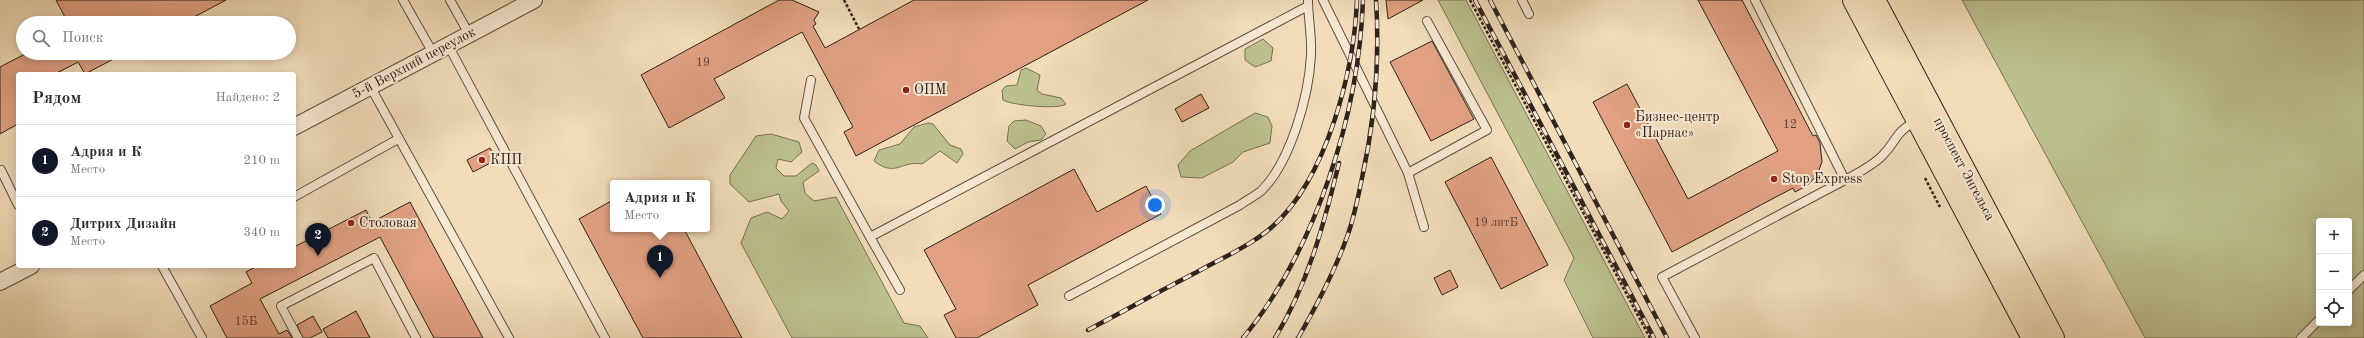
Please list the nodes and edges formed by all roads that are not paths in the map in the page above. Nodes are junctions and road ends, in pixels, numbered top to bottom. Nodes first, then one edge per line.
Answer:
1 (403, 0) edge
2 (450, 0) edge
3 (534, 0) edge
4 (1323, 0) edge
5 (1522, 0) edge
6 (1755, 0) edge
7 (1854, 0) edge
8 (1874, 0) edge
9 (1308, 3) edge
10 (1529, 14) dead end
11 (1428, 20) dead end
12 (469, 34) junction
13 (448, 45) junction
14 (433, 53) junction
15 (811, 80) dead end
16 (370, 86) junction
17 (1918, 121) junction
18 (296, 126) edge
19 (398, 139) junction
20 (1, 170) edge
21 (1408, 173) junction
22 (1845, 180) junction
23 (296, 195) edge
24 (16, 201) edge
25 (1424, 227) dead end
26 (870, 237) junction
27 (27, 268) edge
28 (165, 268) edge
29 (2364, 274) edge
30 (0, 282) edge
31 (2352, 287) edge
32 (900, 290) dead end
33 (1069, 296) dead end
34 (2316, 323) edge
35 (202, 338) edge
36 (298, 338) edge
37 (416, 338) edge
38 (509, 338) edge
39 (605, 338) edge
40 (1694, 338) edge
41 (2033, 338) edge
42 (2053, 338) edge
43 (2302, 338) edge

1 - 14 lane
2 - 12 lane
3 - 12 street, 5-й Верхний переулок
4 - 21 lane
5 - 10 lane
6 - 22 lane
7 - 17 main road, проспект Энгельса
8 - 42 main road, проспект Энгельса
9 - 26 lane
9 - 33 lane
11 - 21 lane
12 - 13 street, 5-й Верхний переулок
13 - 14 street, 5-й Верхний переулок
13 - 39 lane
14 - 16 street, 5-й Верхний переулок
15 - 26 lane
16 - 18 street, 5-й Верхний переулок
16 - 19 lane
17 - 22 lane
17 - 41 main road, проспект Энгельса
19 - 23 lane
19 - 38 lane
20 - 24 lane
21 - 25 lane
22 - 40 lane
26 - 32 lane
27 - 30 street
28 - 35 lane
29 - 31 lane
34 - 43 lane
36 - 37 lane

